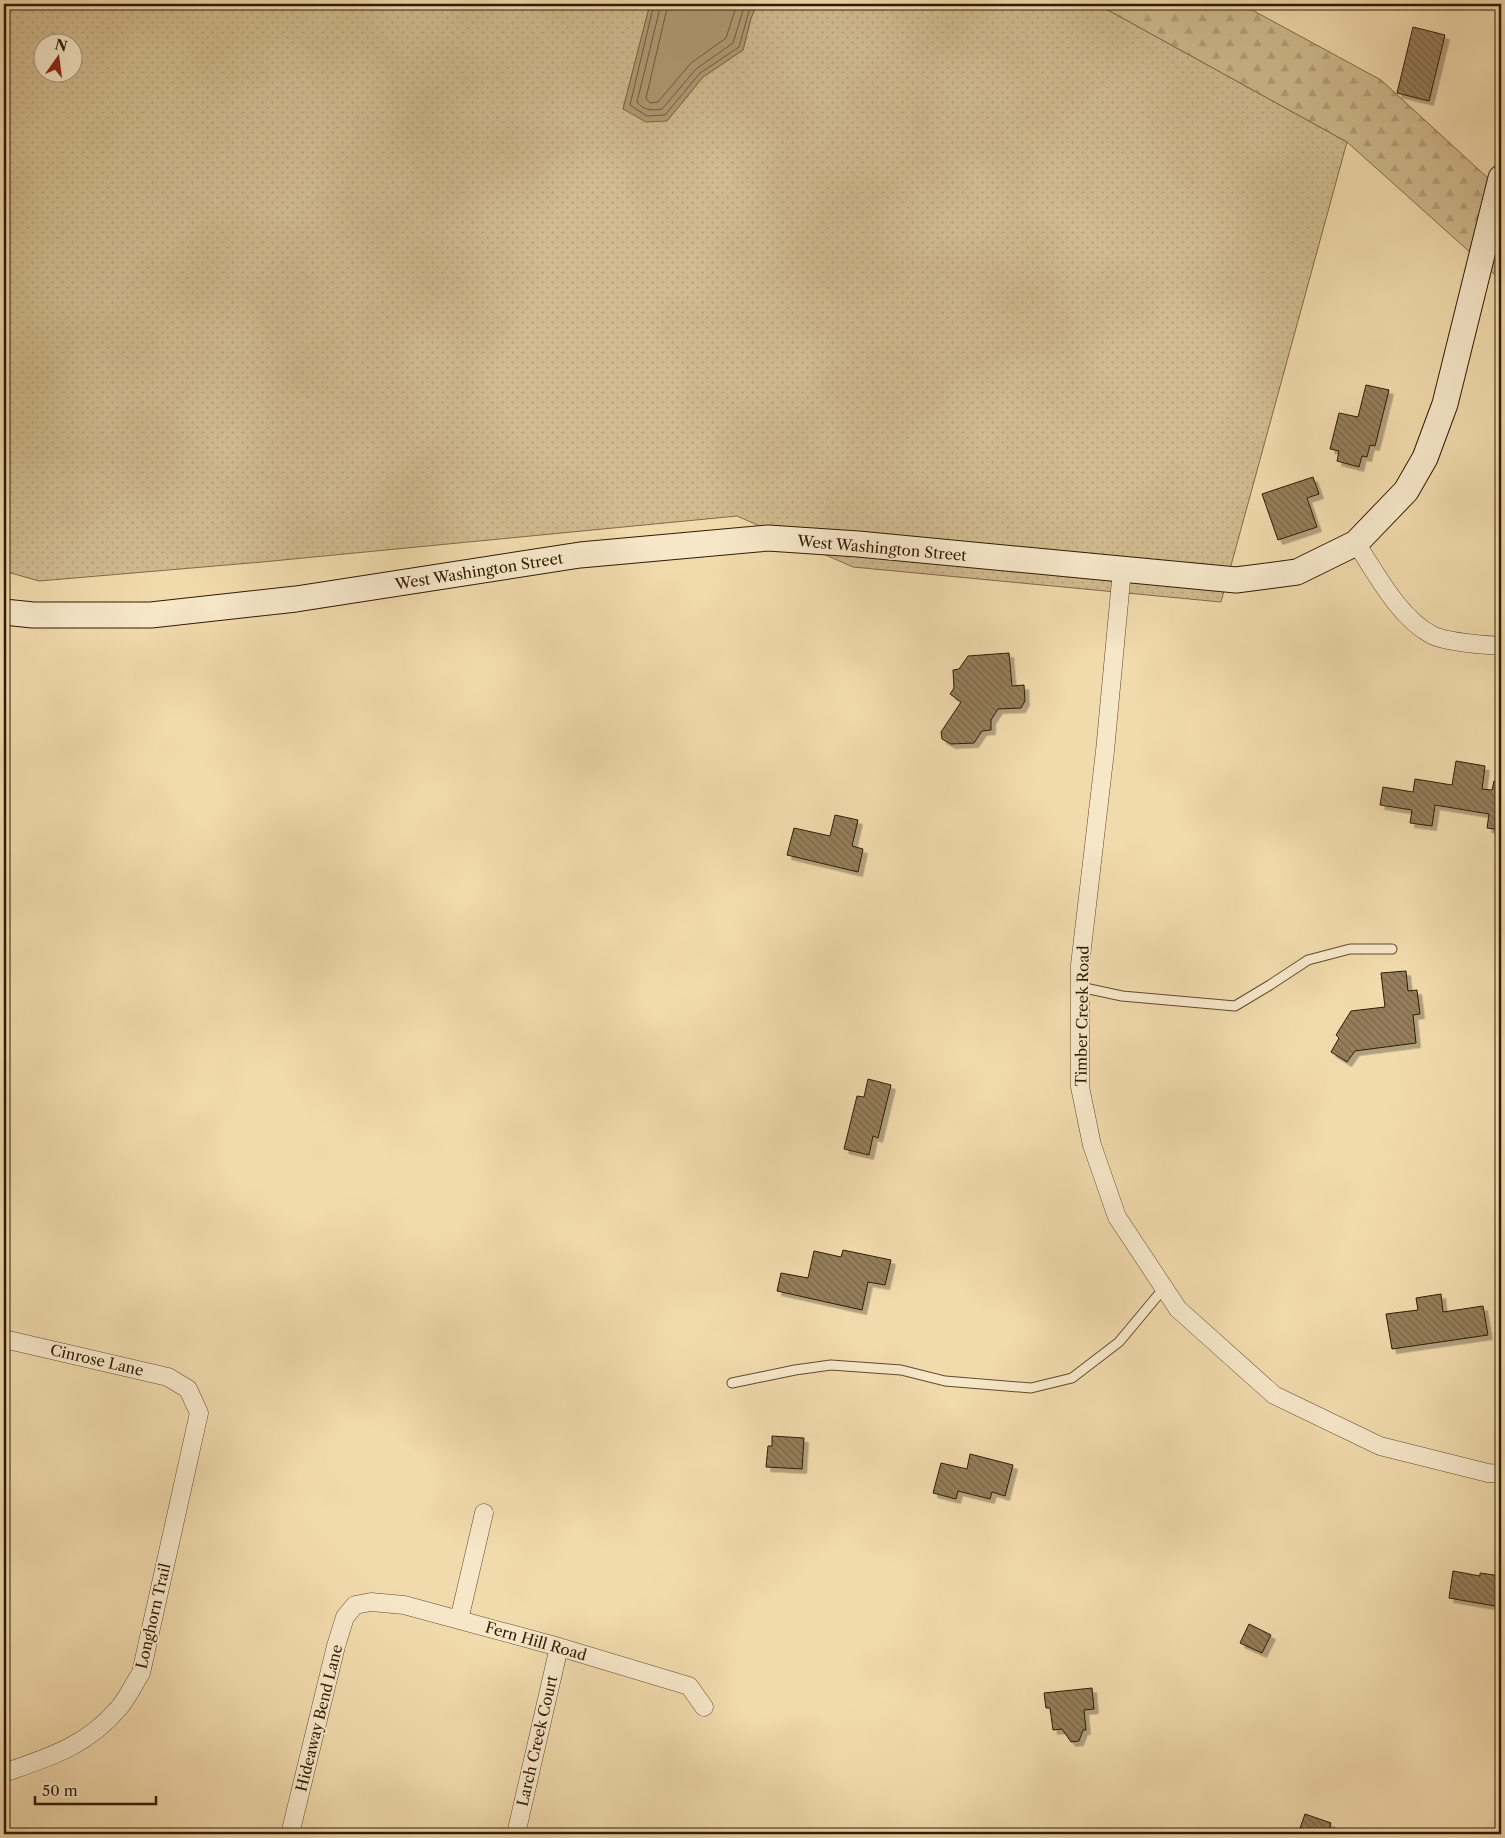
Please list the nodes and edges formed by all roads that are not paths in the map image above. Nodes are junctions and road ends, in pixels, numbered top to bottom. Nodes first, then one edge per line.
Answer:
1 (1501, 178) edge
2 (1356, 543) junction
3 (1122, 570) junction
4 (4, 612) edge
5 (1501, 646) edge
6 (1392, 949) dead end
7 (1080, 987) junction
8 (1164, 1288) junction
9 (4, 1339) edge
10 (732, 1382) dead end
11 (188, 1389) joint
12 (1501, 1474) edge
13 (484, 1513) dead end
14 (355, 1605) joint
15 (459, 1620) junction
16 (559, 1647) junction
17 (704, 1707) dead end
18 (4, 1773) edge
19 (290, 1834) edge
20 (516, 1834) edge

1 - 2 street, West Washington Street
2 - 3 street, West Washington Street
2 - 5 street
3 - 4 street, West Washington Street
3 - 7 street, Timber Creek Road
6 - 7 lane
7 - 8 street, Timber Creek Road
8 - 10 lane
8 - 12 street, Timber Creek Road
9 - 11 street, Cinrose Lane
11 - 18 street, Longhorn Trail
13 - 15 street
14 - 15 street, Fern Hill Road
14 - 19 street, Hideaway Bend Lane
15 - 16 street, Fern Hill Road
16 - 17 street, Fern Hill Road
16 - 20 street, Larch Creek Court

